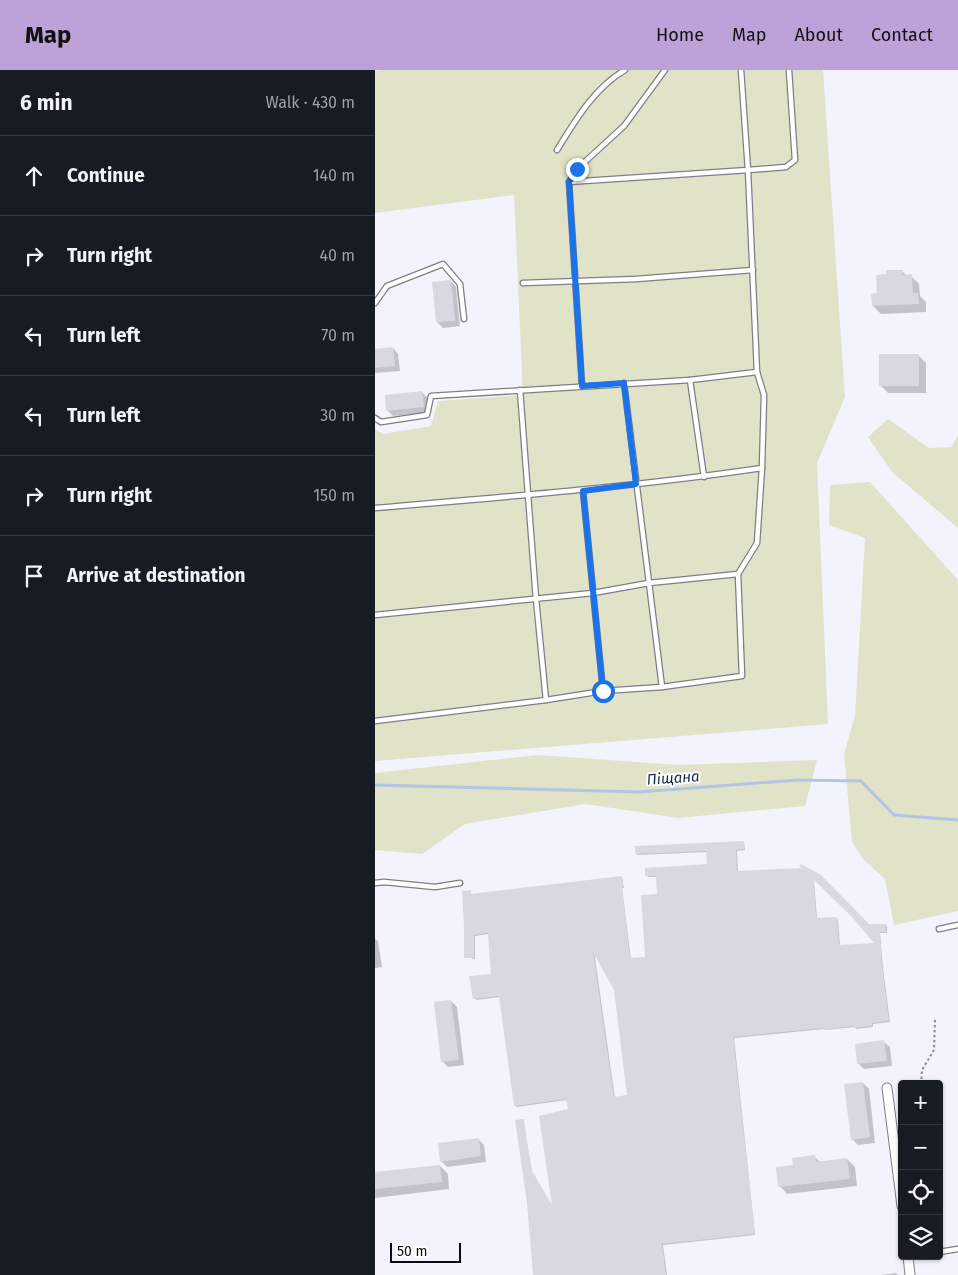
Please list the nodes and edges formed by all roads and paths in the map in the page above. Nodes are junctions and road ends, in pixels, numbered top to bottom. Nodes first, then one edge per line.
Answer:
1 (625, 70) edge
2 (665, 70) edge
3 (741, 70) edge
4 (789, 70) edge
5 (557, 150) dead end
6 (748, 170) junction
7 (569, 182) junction
8 (753, 270) junction
9 (575, 282) junction
10 (523, 283) dead end
11 (375, 303) edge
12 (464, 319) dead end
13 (757, 372) junction
14 (690, 380) junction
15 (624, 383) junction
16 (582, 386) junction
17 (520, 390) junction
18 (375, 418) edge
19 (762, 468) junction
20 (704, 477) junction
21 (636, 484) junction
22 (583, 491) junction
23 (527, 495) junction
24 (375, 508) edge
25 (738, 574) junction
26 (649, 583) junction
27 (593, 593) junction
28 (535, 599) junction
29 (375, 615) edge
30 (662, 686) junction
31 (603, 691) junction
32 (546, 700) junction
33 (375, 722) edge
34 (375, 883) edge
35 (460, 884) dead end
36 (958, 925) edge
37 (939, 929) dead end
38 (935, 1019) dead end
39 (921, 1080) edge
40 (887, 1088) dead end
41 (898, 1175) edge
42 (958, 1249) edge
43 (943, 1251) edge
44 (908, 1260) edge
45 (910, 1275) edge

1 - 5 lane
2 - 7 lane
3 - 6 lane
4 - 6 lane
6 - 7 lane
6 - 8 lane
7 - 9 lane
8 - 9 lane
8 - 13 lane
9 - 10 lane
9 - 16 lane
11 - 12 lane
13 - 14 lane
13 - 19 lane
14 - 15 lane
14 - 20 lane
15 - 16 lane
15 - 21 lane
16 - 17 lane
17 - 18 lane
17 - 23 lane
19 - 20 lane
19 - 25 lane
20 - 21 lane
21 - 22 lane
21 - 26 lane
22 - 23 lane
22 - 27 lane
23 - 24 lane
23 - 28 lane
25 - 26 lane
25 - 30 lane
26 - 27 lane
26 - 30 lane
27 - 28 lane
27 - 31 lane
28 - 29 lane
28 - 32 lane
30 - 31 lane
31 - 32 lane
32 - 33 lane
34 - 35 lane
36 - 37 lane
38 - 39 path
40 - 41 street
42 - 43 lane
44 - 45 street

